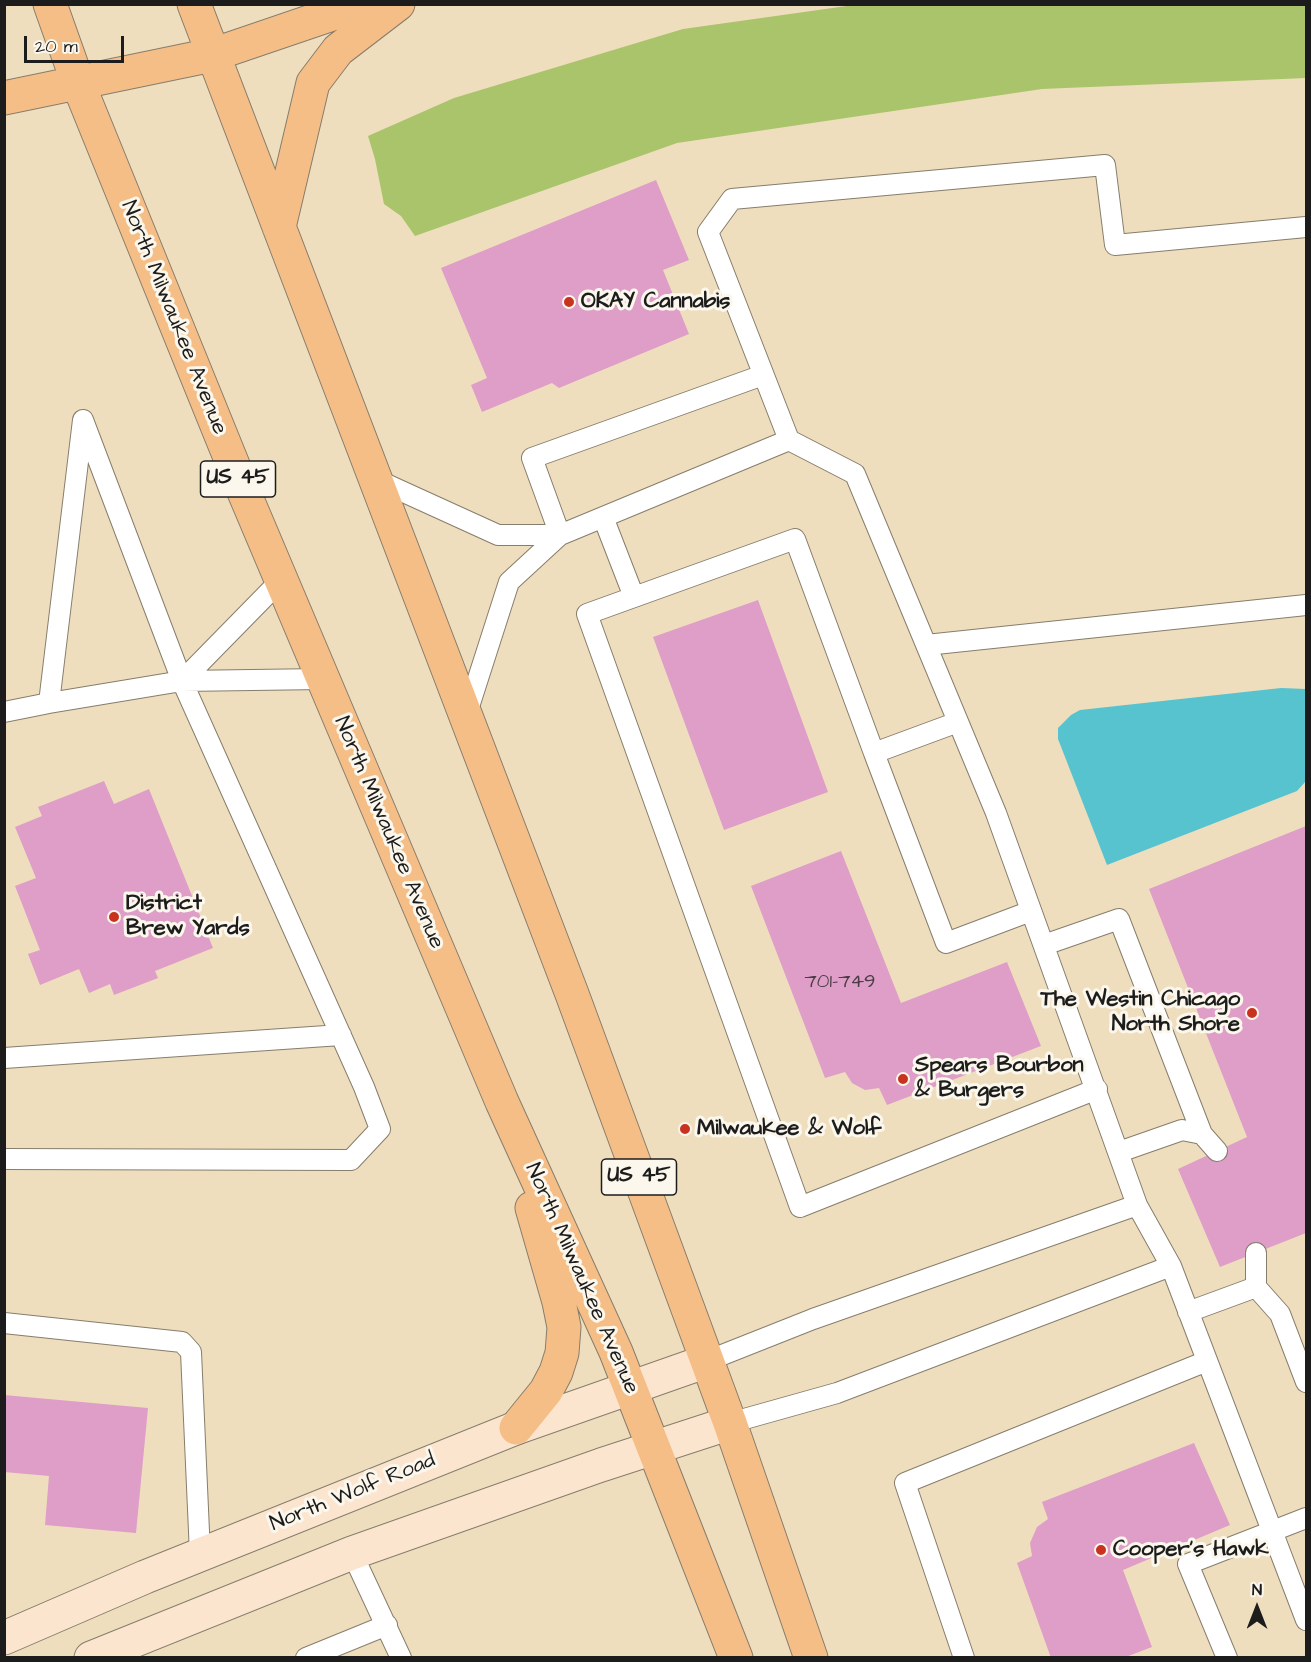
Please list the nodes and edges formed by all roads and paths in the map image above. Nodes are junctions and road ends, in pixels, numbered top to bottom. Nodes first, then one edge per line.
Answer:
1 (50, 4) edge
2 (194, 4) edge
3 (362, 4) edge
4 (398, 4) edge
5 (212, 55) junction
6 (78, 82) junction
7 (4, 98) edge
8 (279, 227) junction
9 (1306, 227) edge
10 (764, 375) junction
11 (789, 440) junction
12 (375, 479) junction
13 (603, 517) junction
14 (560, 534) junction
15 (281, 580) junction
16 (634, 597) junction
17 (1306, 605) edge
18 (926, 645) junction
19 (323, 679) junction
20 (182, 681) junction
21 (49, 703) junction
22 (4, 712) edge
23 (466, 716) junction
24 (958, 722) junction
25 (874, 753) junction
26 (1031, 911) junction
27 (1044, 945) junction
28 (341, 1035) junction
29 (4, 1058) edge
30 (1097, 1089) junction
31 (502, 1102) junction
32 (1202, 1134) junction
33 (1217, 1151) dead end
34 (1119, 1152) junction
35 (4, 1159) edge
36 (1137, 1205) junction
37 (1256, 1253) dead end
38 (1171, 1266) junction
39 (1256, 1287) junction
40 (1188, 1312) junction
41 (4, 1323) edge
42 (707, 1360) junction
43 (1207, 1361) junction
44 (1306, 1382) edge
45 (631, 1388) junction
46 (730, 1424) junction
47 (516, 1428) junction
48 (653, 1449) junction
49 (1306, 1518) edge
50 (1272, 1531) junction
51 (352, 1553) junction
52 (200, 1554) junction
53 (1306, 1620) edge
54 (387, 1625) junction
55 (4, 1638) edge
56 (91, 1658) edge
57 (306, 1658) edge
58 (401, 1658) edge
59 (736, 1658) edge
60 (811, 1658) edge
61 (964, 1658) edge
62 (1227, 1658) edge

1 - 6 main road, North Milwaukee Avenue / US 45
2 - 5 main road, US 45
3 - 5 main road
4 - 8 main road
5 - 6 main road
5 - 8 main road, US 45
6 - 7 main road
6 - 15 main road, North Milwaukee Avenue / US 45
8 - 12 main road, US 45
9 - 10 lane
10 - 11 lane
10 - 14 lane
11 - 13 lane
11 - 18 lane
12 - 14 lane
12 - 23 main road, US 45
13 - 14 lane
13 - 16 lane
14 - 23 lane
15 - 19 main road, North Milwaukee Avenue / US 45
15 - 20 lane
16 - 25 lane
16 - 30 lane
17 - 18 lane
18 - 24 lane
19 - 20 lane
19 - 31 main road, North Milwaukee Avenue / US 45
20 - 21 lane
20 - 21 lane
20 - 28 lane
21 - 22 lane
23 - 42 main road, US 45
24 - 25 lane
24 - 26 lane
25 - 26 lane
26 - 27 lane
27 - 30 lane
27 - 32 lane
28 - 29 lane
28 - 35 lane
30 - 34 lane
31 - 45 main road, North Milwaukee Avenue / US 45
31 - 47 main road
32 - 33 lane
32 - 34 lane
34 - 36 lane
36 - 38 lane
36 - 42 lane
37 - 39 lane
38 - 40 lane
38 - 46 lane
39 - 40 lane
39 - 44 lane
40 - 43 lane
41 - 52 lane
42 - 45 main road, North Wolf Road
42 - 46 main road, US 45
43 - 50 lane
43 - 61 lane
45 - 47 main road, North Wolf Road
45 - 48 main road, North Milwaukee Avenue / US 45
46 - 48 main road
46 - 60 main road, US 45
47 - 52 main road, North Wolf Road
48 - 51 main road
48 - 59 main road, North Milwaukee Avenue / US 45
49 - 50 lane
50 - 53 lane
50 - 62 lane
51 - 54 lane
51 - 56 main road
52 - 55 main road, North Wolf Road
54 - 57 lane
54 - 58 lane

